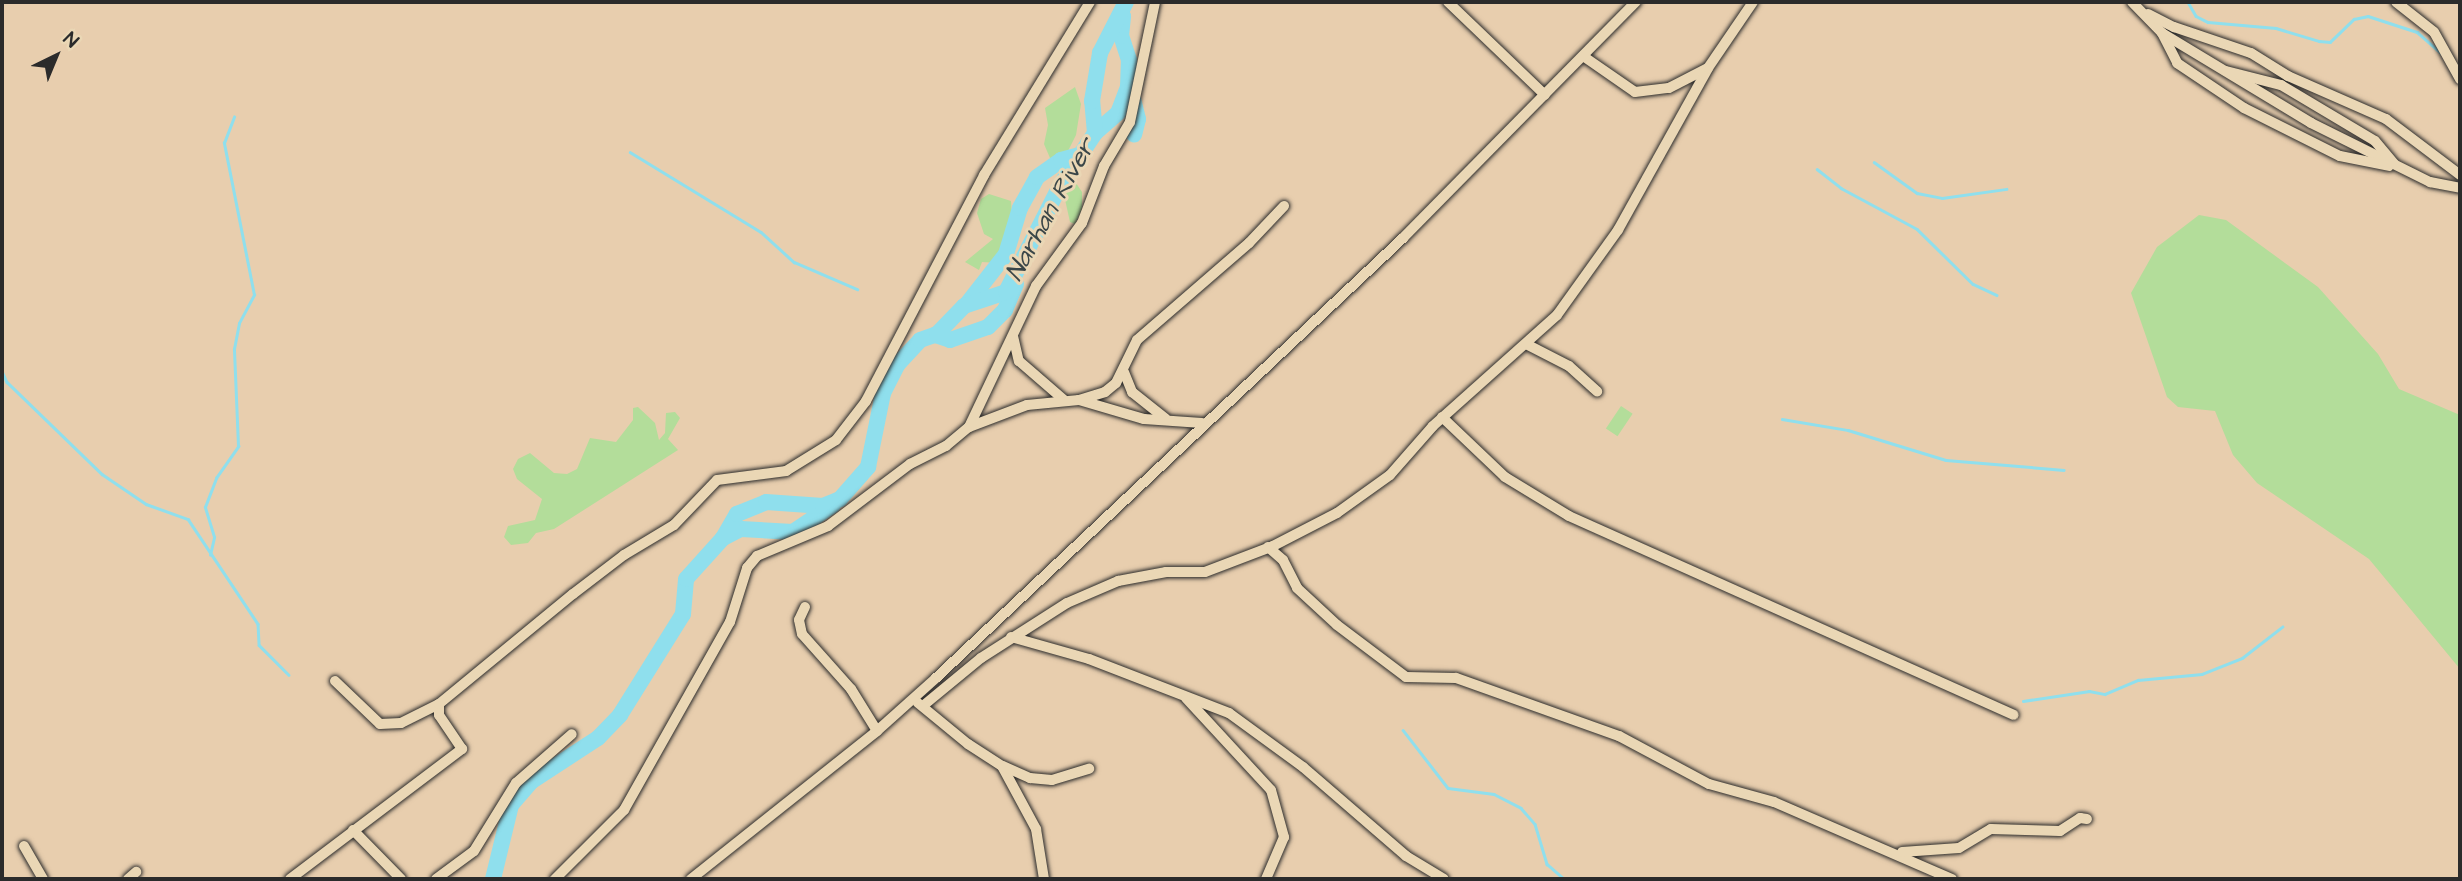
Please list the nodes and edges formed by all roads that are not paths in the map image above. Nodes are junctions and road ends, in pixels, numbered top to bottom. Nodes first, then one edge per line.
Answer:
1 (1090, 2) edge
2 (1155, 2) edge
3 (1448, 2) edge
4 (1636, 2) edge
5 (1753, 2) edge
6 (2396, 2) edge
7 (2135, 5) edge
8 (2162, 33) junction
9 (1583, 56) junction
10 (1708, 68) junction
11 (2217, 69) junction
12 (2460, 79) edge
13 (1545, 95) junction
14 (2396, 167) junction
15 (2460, 175) edge
16 (2460, 188) edge
17 (1284, 206) dead end
18 (1014, 332) junction
19 (1528, 345) junction
20 (1124, 372) junction
21 (1597, 391) dead end
22 (1079, 400) junction
23 (1064, 401) junction
24 (1442, 417) junction
25 (1203, 423) junction
26 (1174, 424) junction
27 (970, 427) junction
28 (1268, 547) junction
29 (805, 607) dead end
30 (1011, 637) junction
31 (335, 681) dead end
32 (1183, 695) junction
33 (911, 700) junction
34 (439, 704) junction
35 (924, 705) junction
36 (2014, 715) dead end
37 (877, 731) junction
38 (572, 734) dead end
39 (1002, 766) junction
40 (1089, 769) dead end
41 (2087, 819) dead end
42 (354, 830) junction
43 (24, 846) dead end
44 (1898, 852) junction
45 (43, 879) edge
46 (290, 879) edge
47 (401, 879) edge
48 (436, 879) edge
49 (557, 879) edge
50 (691, 879) edge
51 (1044, 879) edge
52 (1266, 879) edge
53 (1444, 879) edge
54 (1952, 879) edge

1 - 34 street
2 - 18 street
3 - 13 street
4 - 9 street
5 - 10 street
6 - 12 street
7 - 8 street
7 - 15 street
8 - 11 street
8 - 14 street
9 - 10 street
9 - 13 street
10 - 19 street
11 - 14 street
11 - 14 street
13 - 25 street
14 - 16 street
17 - 20 street
18 - 23 street
18 - 27 street
19 - 21 street
19 - 24 street
20 - 22 street
20 - 26 street
22 - 23 street
22 - 26 street
23 - 27 street
24 - 28 street
24 - 36 street
25 - 26 street
25 - 33 street
27 - 49 street
28 - 30 street
28 - 44 street
29 - 37 street
30 - 32 street
30 - 35 street
31 - 34 street
32 - 52 street
32 - 53 street
33 - 35 street
33 - 37 street
34 - 42 street
35 - 39 street
37 - 50 street
38 - 48 street
39 - 40 street
39 - 51 street
41 - 44 street
42 - 46 street
42 - 47 street
43 - 45 street
44 - 54 street

